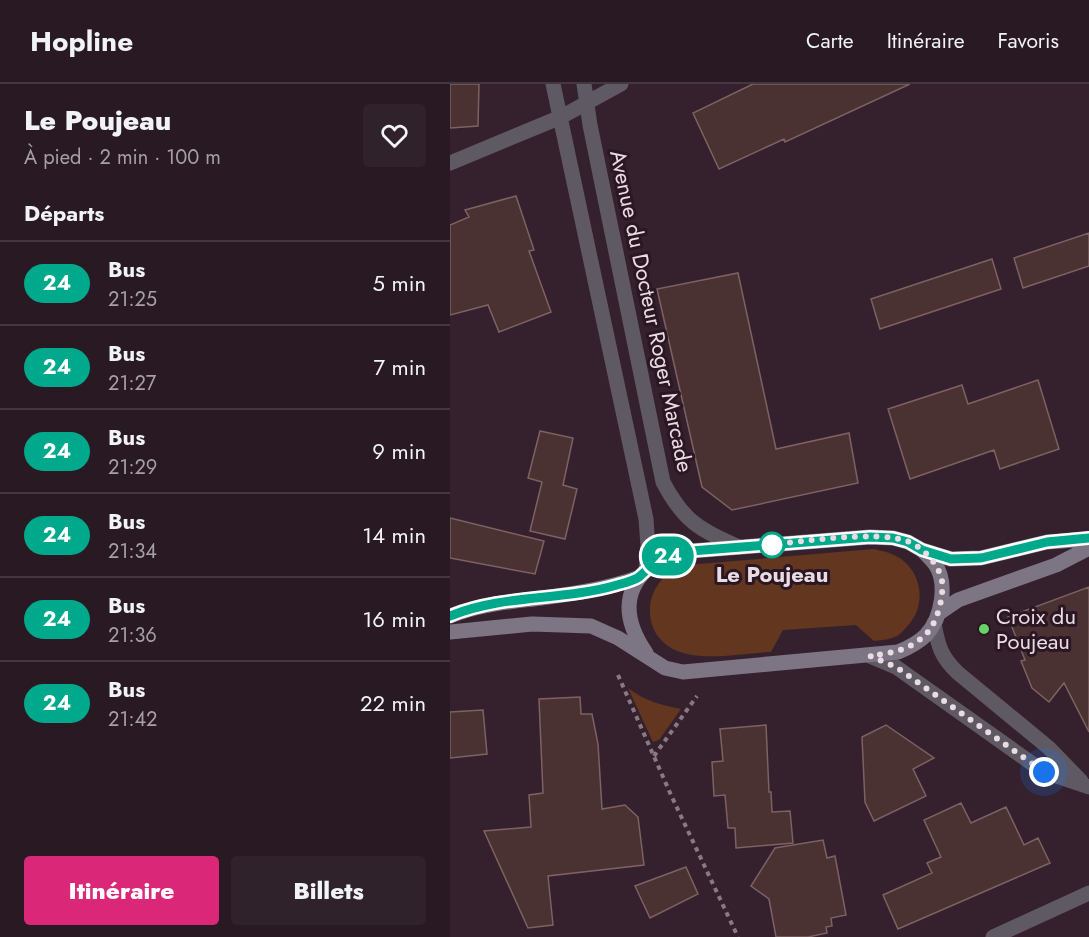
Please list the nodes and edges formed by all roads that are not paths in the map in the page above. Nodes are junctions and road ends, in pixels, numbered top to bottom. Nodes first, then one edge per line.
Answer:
1 (553, 84) edge
2 (584, 84) edge
3 (621, 84) edge
4 (587, 102) junction
5 (561, 117) junction
6 (450, 163) edge
7 (1089, 538) edge
8 (739, 547) junction
9 (1089, 548) edge
10 (922, 550) junction
11 (642, 574) junction
12 (450, 616) edge
13 (937, 618) junction
14 (450, 633) edge
15 (648, 656) junction
16 (870, 656) junction
17 (1086, 785) edge
18 (1089, 893) edge
19 (993, 937) edge

1 - 5 street
2 - 4 street, Avenue du Docteur Roger Marcade
3 - 4 street
4 - 5 street
4 - 8 street, Avenue du Docteur Roger Marcade
5 - 6 street
5 - 11 street
7 - 10 main road
8 - 10 main road
8 - 11 main road
9 - 13 main road
10 - 13 main road
11 - 12 main road
11 - 15 main road
13 - 16 main road
13 - 17 street
14 - 15 main road
15 - 16 main road
16 - 17 street
18 - 19 street

